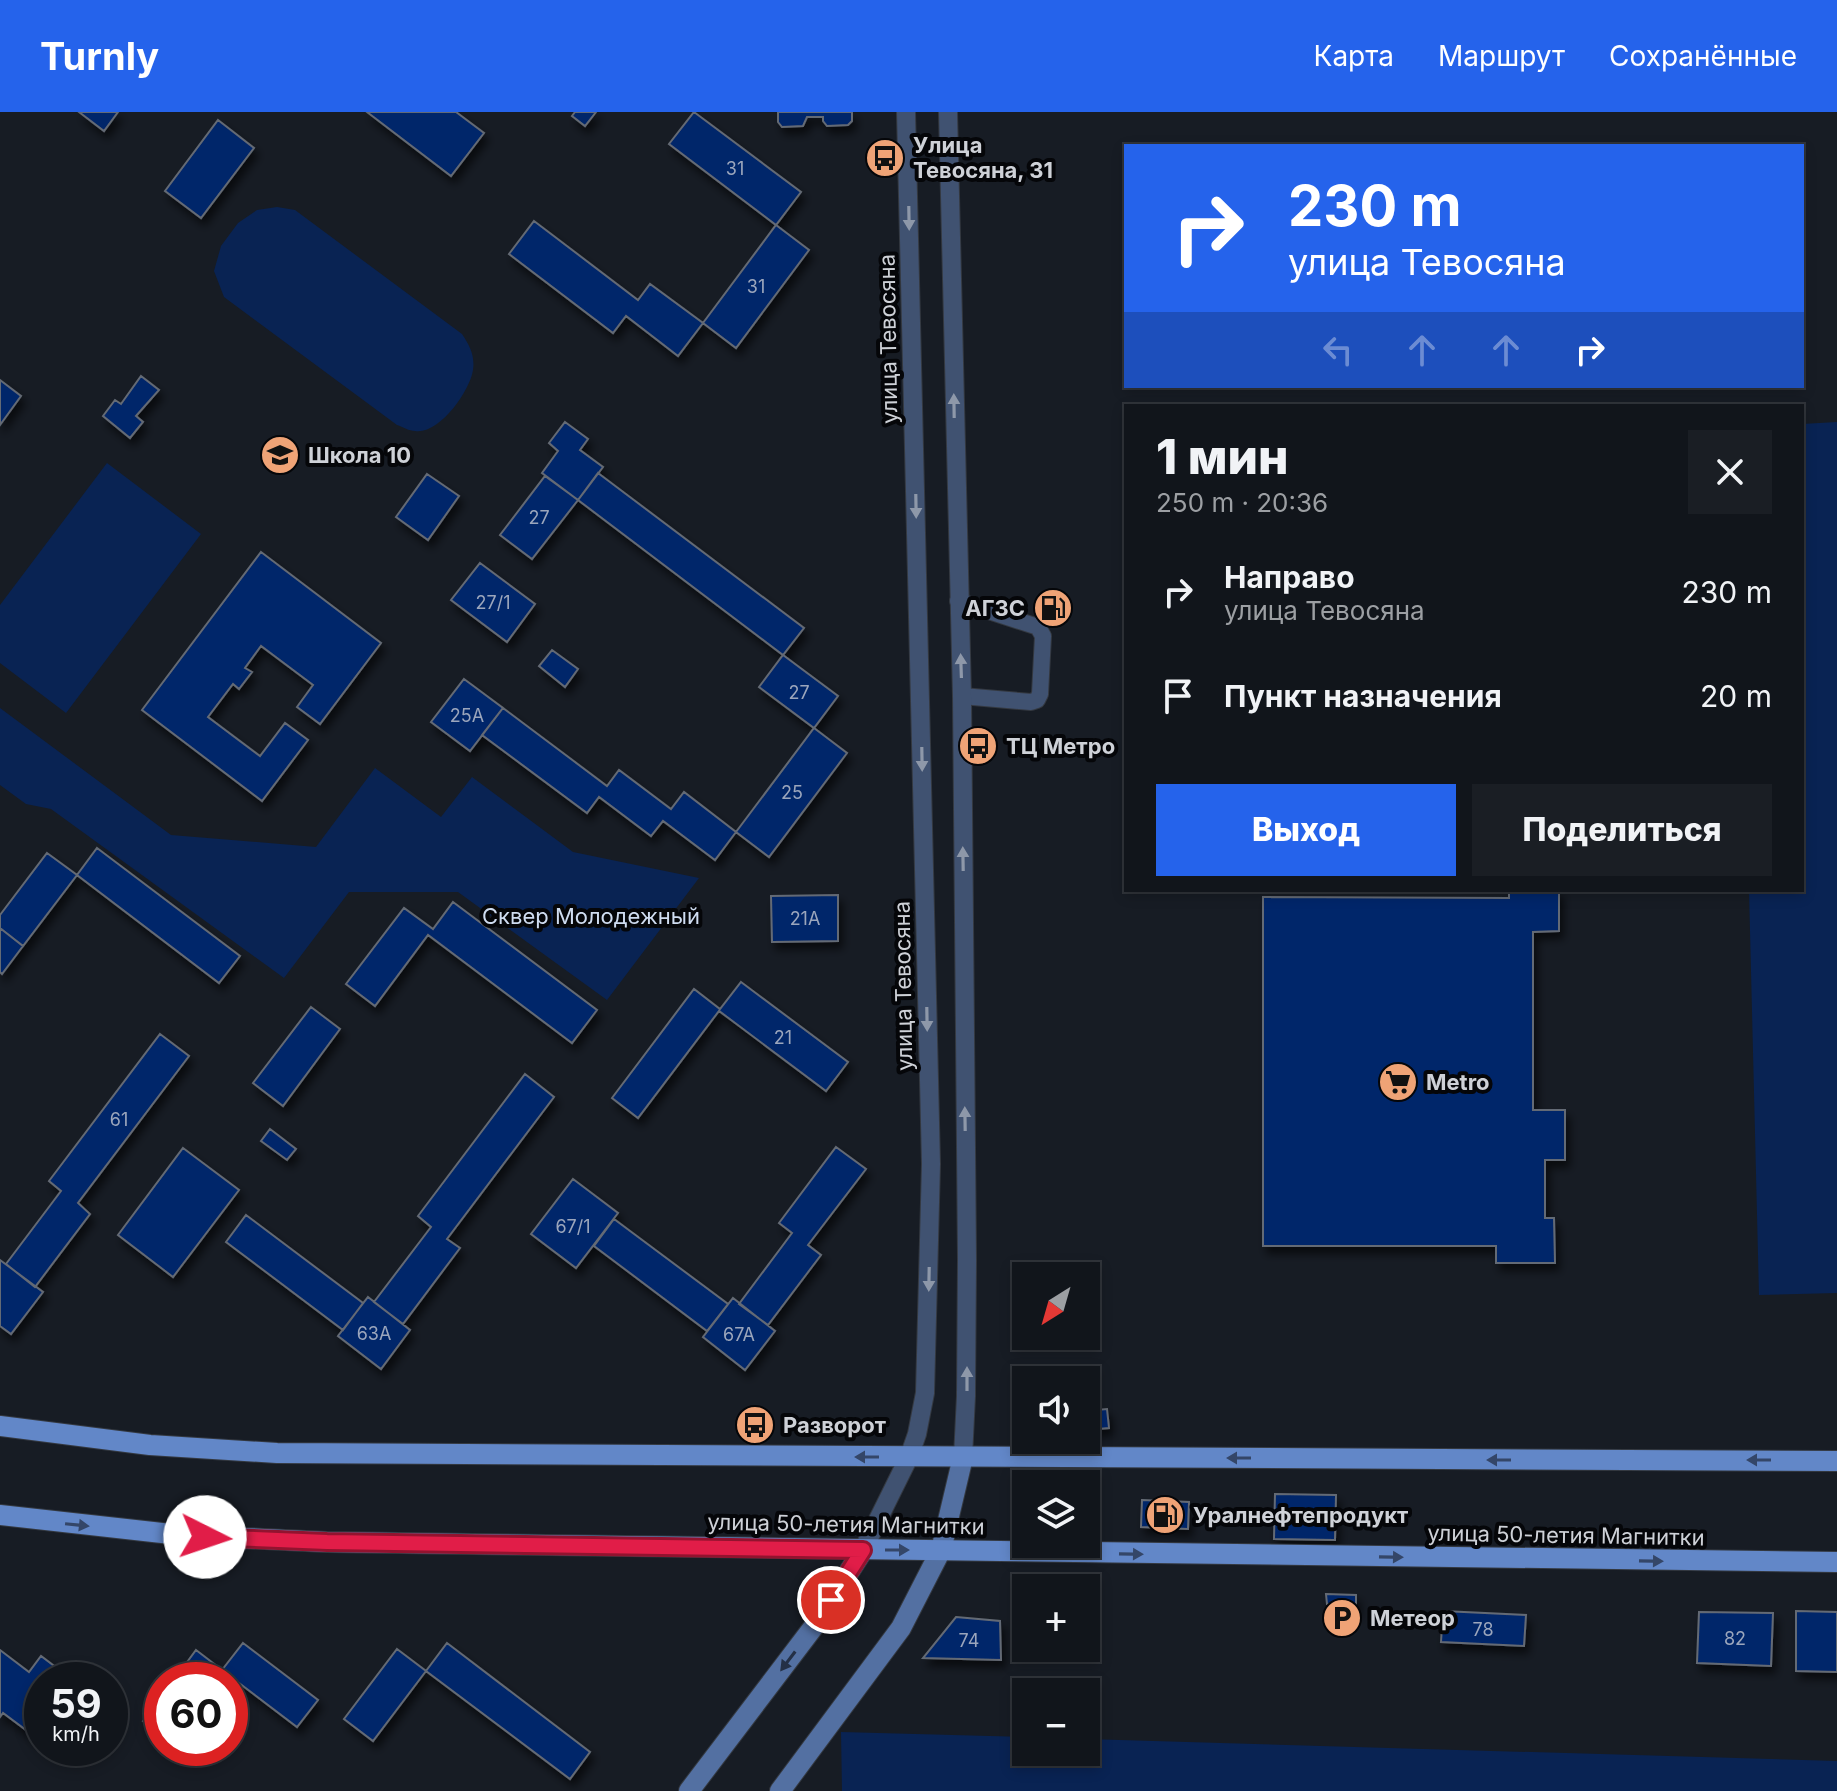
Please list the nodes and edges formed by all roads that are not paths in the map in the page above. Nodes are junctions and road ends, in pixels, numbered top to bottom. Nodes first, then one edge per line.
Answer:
1 (906, 112) edge
2 (948, 112) edge
3 (958, 601) junction
4 (962, 696) junction
5 (0, 1426) edge
6 (909, 1457) junction
7 (963, 1457) junction
8 (1837, 1461) edge
9 (0, 1515) edge
10 (863, 1550) junction
11 (941, 1550) junction
12 (1837, 1562) edge
13 (689, 1791) edge
14 (780, 1791) edge

1 -> 6 street, улица Тевосяна
3 -> 2 street
4 -> 3 street
3 - 4 street
7 -> 4 street
6 -> 5 main road
6 - 7 main road
6 - 10 street, улица Тевосяна
8 -> 7 main road
7 - 11 main road
9 -> 10 main road, улица 50-летия Магнитки
10 -> 11 main road, улица 50-летия Магнитки
10 -> 13 main road, улица Тевосяна
11 -> 12 main road, улица 50-летия Магнитки
11 - 14 main road

